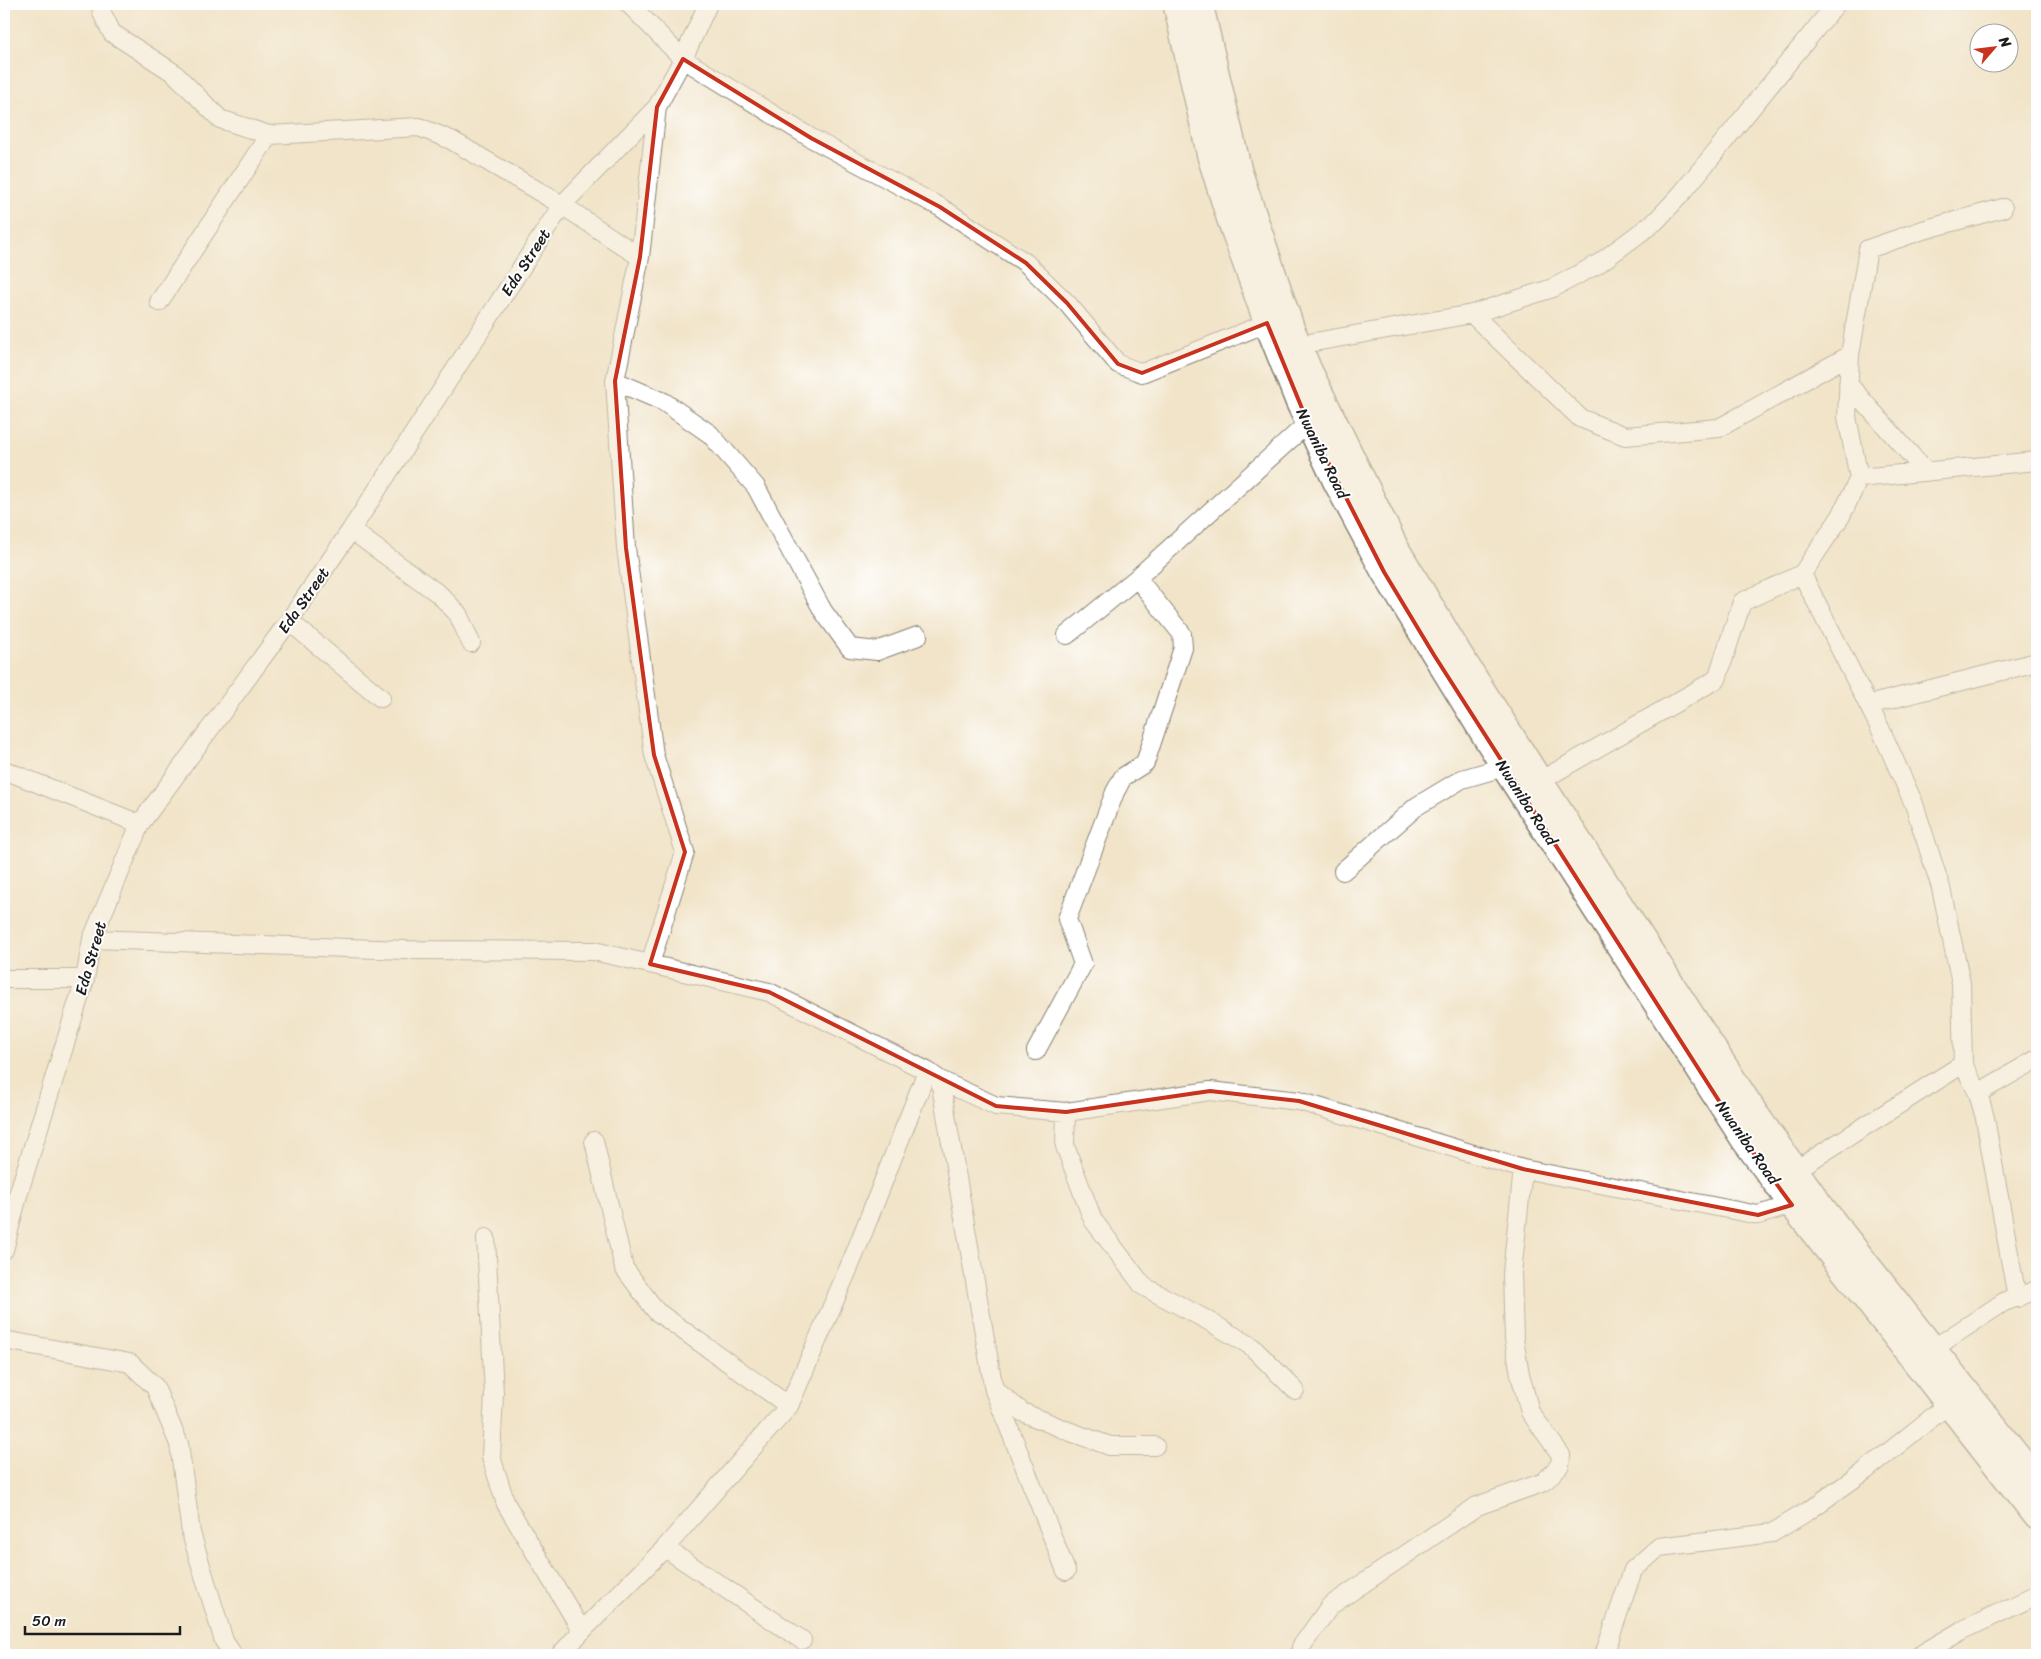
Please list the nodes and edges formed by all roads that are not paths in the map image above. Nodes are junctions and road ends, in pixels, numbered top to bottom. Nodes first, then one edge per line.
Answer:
1 (102, 4) edge
2 (629, 4) edge
3 (708, 4) edge
4 (1176, 4) edge
5 (1200, 4) edge
6 (1836, 4) edge
7 (683, 60) junction
8 (657, 107) junction
9 (269, 135) junction
10 (562, 205) junction
11 (2003, 208) dead end
12 (640, 257) junction
13 (159, 302) dead end
14 (1472, 314) junction
15 (1267, 323) junction
16 (1298, 345) junction
17 (1850, 355) junction
18 (614, 381) junction
19 (1848, 384) junction
20 (1308, 423) junction
21 (2037, 461) edge
22 (1926, 472) junction
23 (1859, 478) junction
24 (351, 530) junction
25 (1802, 574) junction
26 (1137, 578) junction
27 (289, 621) junction
28 (1067, 635) dead end
29 (918, 636) dead end
30 (471, 643) dead end
31 (2037, 662) edge
32 (381, 698) dead end
33 (1868, 704) junction
34 (1504, 767) junction
35 (4, 770) edge
36 (1540, 781) junction
37 (140, 824) junction
38 (1343, 871) dead end
39 (92, 939) junction
40 (650, 964) junction
41 (4, 979) edge
42 (85, 979) junction
43 (1036, 1051) dead end
44 (2037, 1059) edge
45 (1963, 1064) junction
46 (933, 1076) junction
47 (1978, 1093) junction
48 (1066, 1112) junction
49 (594, 1141) dead end
50 (1523, 1169) junction
51 (1785, 1176) junction
52 (1792, 1205) junction
53 (486, 1238) dead end
54 (4, 1250) edge
55 (2037, 1290) edge
56 (2017, 1298) junction
57 (4, 1340) edge
58 (1934, 1348) junction
59 (994, 1390) junction
60 (1294, 1390) dead end
61 (1949, 1404) junction
62 (789, 1406) junction
63 (1156, 1446) dead end
64 (2037, 1481) edge
65 (2037, 1517) edge
66 (665, 1548) junction
67 (1066, 1571) dead end
68 (2037, 1595) edge
69 (582, 1631) junction
70 (802, 1640) dead end
71 (567, 1653) edge
72 (233, 1655) edge
73 (1300, 1655) edge
74 (1604, 1655) edge
75 (1920, 1655) edge

1 - 9 street
2 - 7 street
3 - 7 street, Eda Street
4 - 15 main road, Nwaniba Road
5 - 16 main road
6 - 14 street
7 - 8 street, Eda Street
7 - 15 street
8 - 10 street, Eda Street
8 - 12 street
9 - 10 street
9 - 13 street
10 - 12 street
10 - 24 street, Eda Street
11 - 17 street
12 - 18 street
14 - 16 street
14 - 17 street
15 - 20 main road, Nwaniba Road
16 - 36 main road
17 - 19 street
18 - 29 street
18 - 40 street
19 - 22 street
19 - 23 street
20 - 26 street
20 - 34 main road, Nwaniba Road
21 - 22 street
22 - 23 street
23 - 25 street
24 - 27 street, Eda Street
24 - 30 street
25 - 33 street
25 - 36 street
26 - 28 street
26 - 43 street
27 - 32 street
27 - 37 street, Eda Street
31 - 33 street
33 - 45 street
34 - 38 street
34 - 51 main road, Nwaniba Road
35 - 37 street
36 - 51 main road
37 - 39 street, Eda Street
39 - 40 street
39 - 42 street, Eda Street
40 - 46 street
41 - 42 street
42 - 54 street, Eda Street
44 - 47 street
45 - 47 street
45 - 51 street
46 - 48 street
46 - 59 street
46 - 62 street
47 - 56 street
48 - 50 street
48 - 60 street
49 - 62 street
50 - 52 street
50 - 73 street
51 - 52 main road, Nwaniba Road
51 - 58 main road
52 - 61 main road, Nwaniba Road
53 - 69 street
55 - 56 street
56 - 58 street
57 - 72 street
58 - 64 main road
59 - 63 street
59 - 67 street
61 - 65 main road, Nwaniba Road
61 - 74 street
62 - 66 street
66 - 69 street
66 - 70 street
68 - 75 street
69 - 71 street

